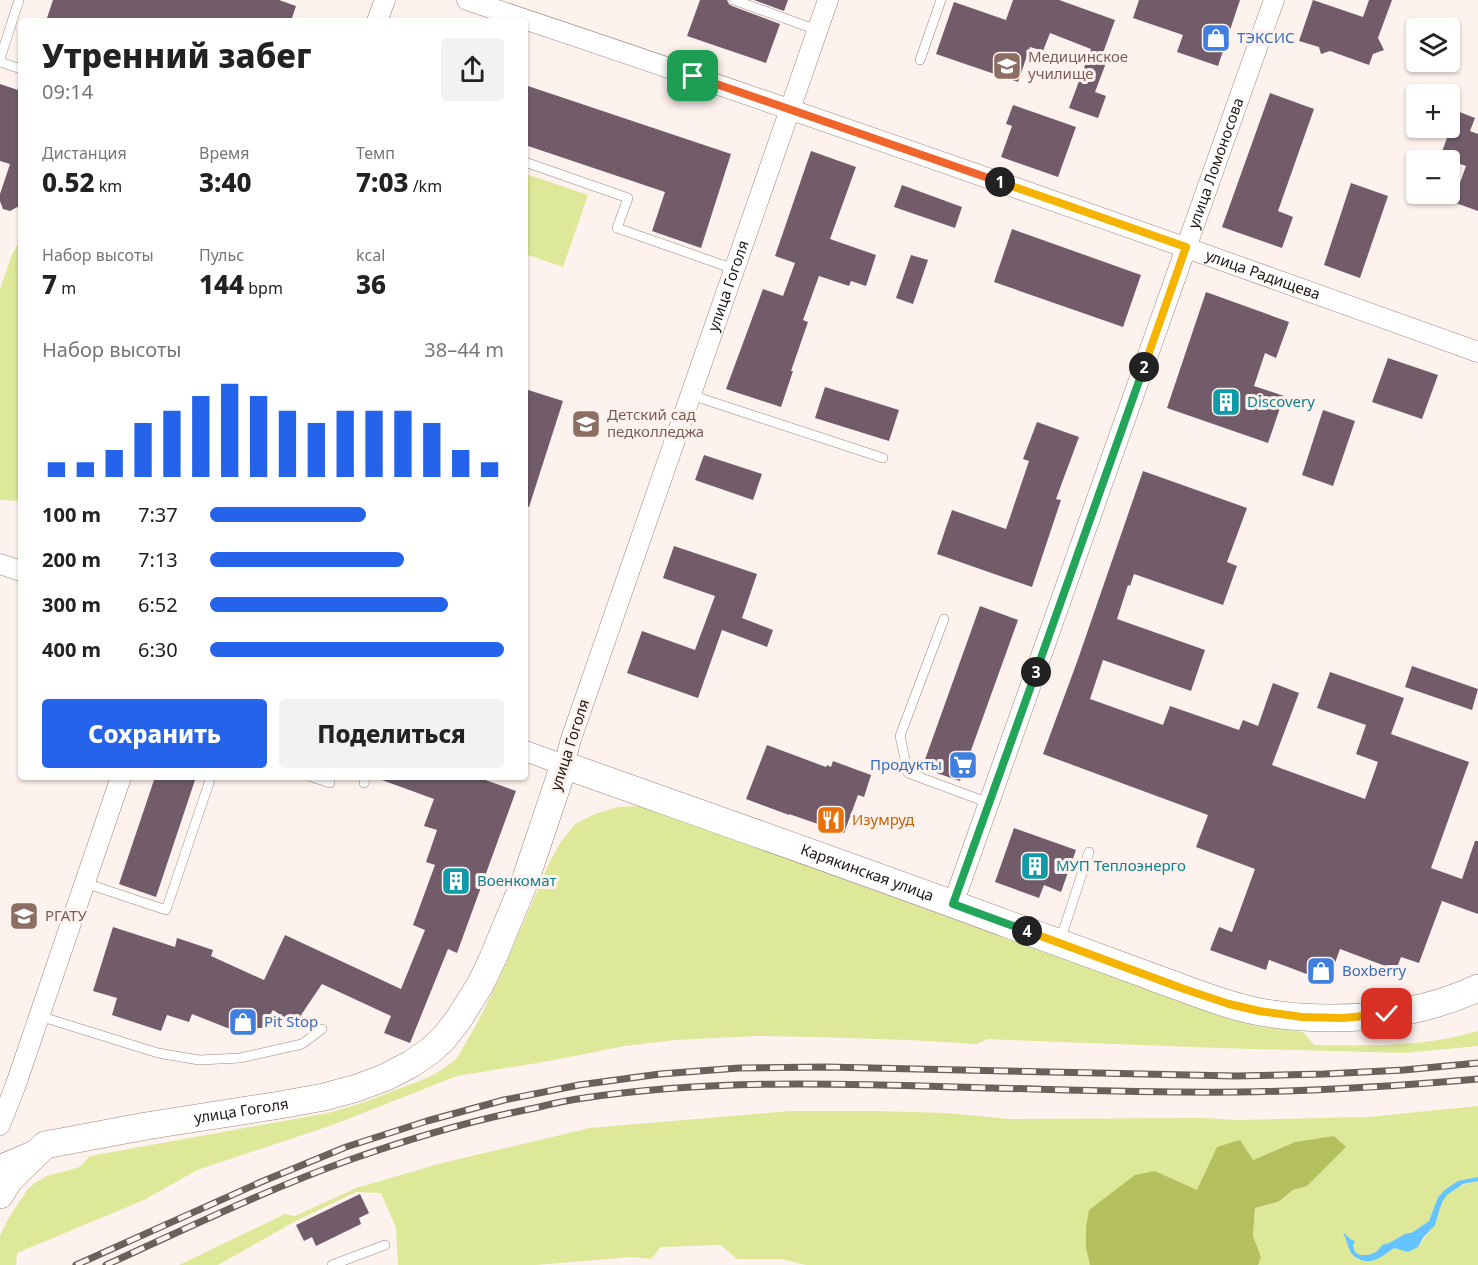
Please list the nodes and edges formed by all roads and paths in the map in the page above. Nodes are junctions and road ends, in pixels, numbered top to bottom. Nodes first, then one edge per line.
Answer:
1 (19, 0) edge
2 (385, 0) edge
3 (467, 0) edge
4 (734, 0) edge
5 (828, 0) edge
6 (941, 0) edge
7 (1274, 0) edge
8 (490, 4) edge
9 (378, 18) edge
10 (817, 30) junction
11 (0, 60) edge
12 (920, 60) dead end
13 (18, 68) edge
14 (790, 109) junction
15 (528, 163) edge
16 (1186, 247) junction
17 (734, 269) junction
18 (1478, 352) edge
19 (691, 395) junction
20 (883, 458) dead end
21 (0, 564) edge
22 (18, 570) edge
23 (944, 619) dead end
24 (528, 752) edge
25 (564, 765) junction
26 (120, 780) edge
27 (210, 780) edge
28 (321, 780) edge
29 (330, 783) dead end
30 (989, 803) junction
31 (1089, 852) dead end
32 (85, 883) junction
33 (953, 904) junction
34 (1059, 943) junction
35 (1468, 993) edge
36 (39, 1016) junction
37 (322, 1029) dead end
38 (0, 1125) edge
39 (45, 1145) junction
40 (0, 1165) edge
41 (0, 1195) edge
42 (385, 1245) dead end
43 (332, 1265) edge

1 - 11 lane
2 - 9 street
3 - 8 street, улица Радищева
4 - 10 lane
5 - 10 street, улица Гоголя
6 - 12 lane
7 - 16 street, улица Ломоносова
8 - 14 street, улица Радищева
10 - 14 street, улица Гоголя
11 - 13 lane
14 - 16 street, улица Радищева
14 - 17 street, улица Гоголя
15 - 17 lane
16 - 18 street, улица Радищева
16 - 30 street, улица Ломоносова
17 - 19 street, улица Гоголя
19 - 20 lane
19 - 25 street, улица Гоголя
21 - 22 street
23 - 30 lane
24 - 25 street, Карякинская улица
25 - 33 street, Карякинская улица
25 - 39 street, улица Гоголя
26 - 32 street
27 - 32 lane
28 - 29 lane
30 - 33 street, улица Ломоносова
31 - 34 lane
32 - 36 street
33 - 34 street, Карякинская улица
34 - 35 street, Карякинская улица
36 - 37 lane
36 - 38 street
39 - 40 street, улица Гоголя
39 - 41 street
42 - 43 lane

